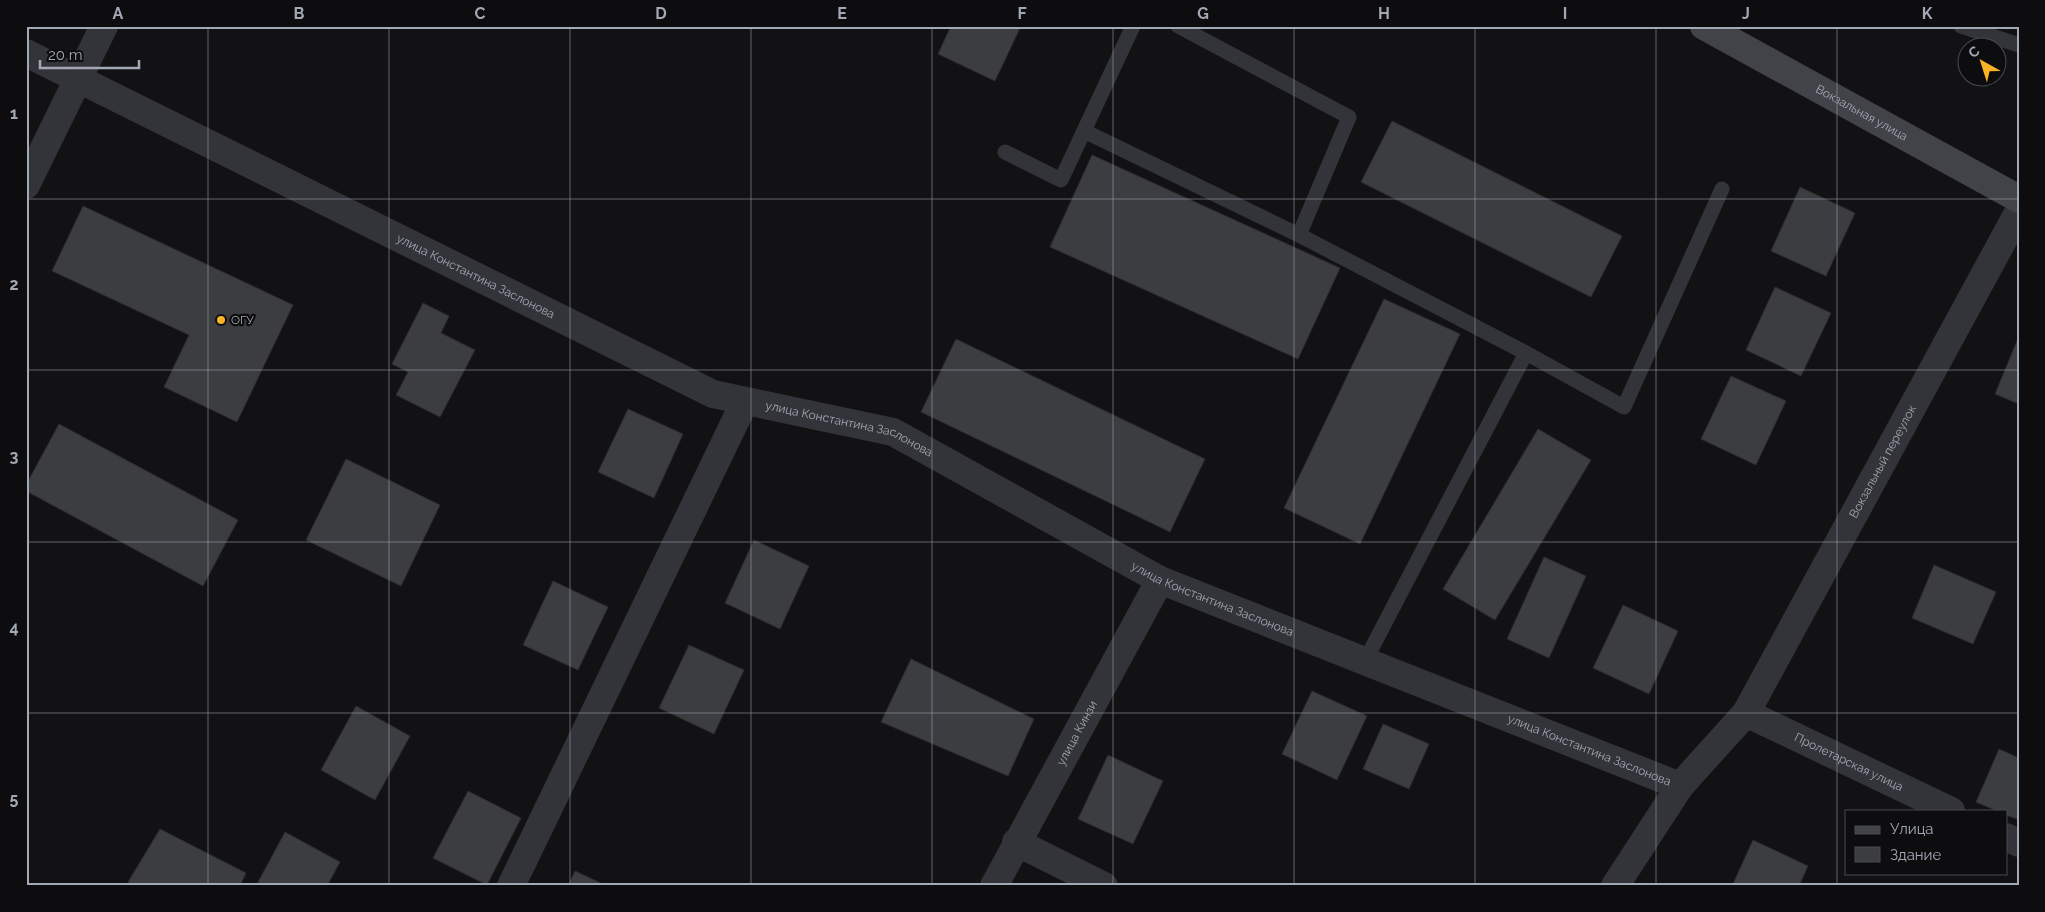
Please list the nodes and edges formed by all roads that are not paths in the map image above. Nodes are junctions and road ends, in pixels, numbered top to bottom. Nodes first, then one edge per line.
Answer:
1 (104, 26) edge
2 (1133, 26) edge
3 (1178, 26) edge
4 (1704, 26) edge
5 (1961, 26) edge
6 (2019, 45) edge
7 (26, 53) edge
8 (80, 79) junction
9 (1084, 131) junction
10 (1006, 152) dead end
11 (26, 185) edge
12 (1722, 188) dead end
13 (2019, 199) edge
14 (2019, 211) edge
15 (1299, 234) junction
16 (1526, 353) junction
17 (745, 401) junction
18 (1160, 580) junction
19 (1365, 661) junction
20 (1746, 713) junction
21 (1680, 786) junction
22 (1948, 810) edge
23 (1016, 842) junction
24 (511, 886) edge
25 (994, 886) edge
26 (1104, 886) edge
27 (1614, 886) edge

1 - 8 street
2 - 9 lane
3 - 15 lane
4 - 13 main road, Вокзальная улица
5 - 6 lane
7 - 8 street, улица Константина Заслонова
8 - 11 street
8 - 17 street, улица Константина Заслонова
9 - 10 lane
9 - 15 lane
12 - 16 lane
14 - 20 street, Вокзальный переулок
15 - 16 lane
16 - 19 lane
17 - 18 street, улица Константина Заслонова
17 - 24 street
18 - 19 street, улица Константина Заслонова
18 - 23 street, улица Кинзи
19 - 21 street, улица Константина Заслонова
20 - 21 street, Вокзальный переулок
20 - 22 street, Пролетарская улица
21 - 27 street
23 - 25 street, улица Кинзи
23 - 26 street

